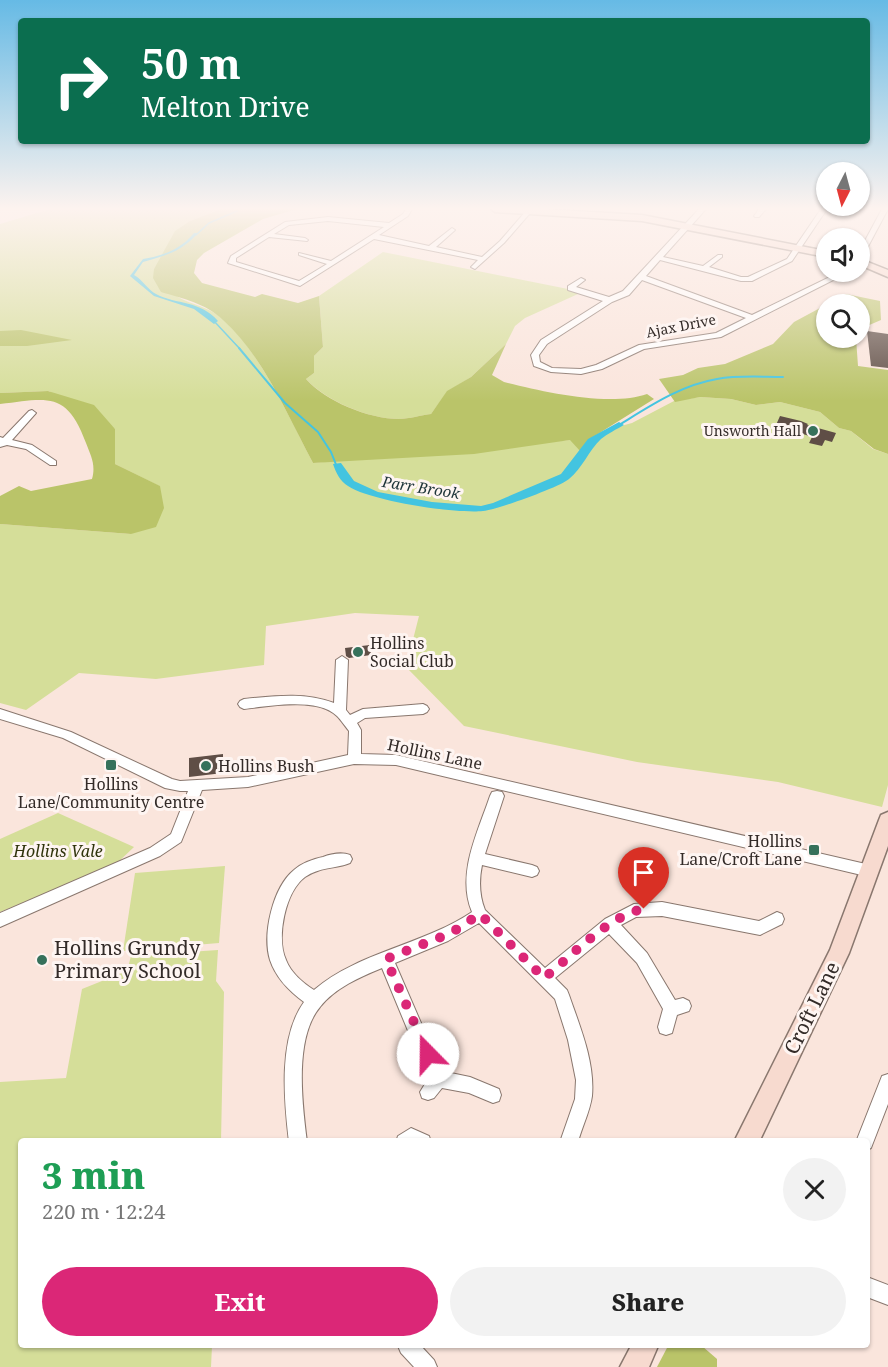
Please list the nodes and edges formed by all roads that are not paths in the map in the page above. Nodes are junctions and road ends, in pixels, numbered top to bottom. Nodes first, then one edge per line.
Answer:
1 (264, 273) edge
2 (317, 273) edge
3 (646, 273) edge
4 (720, 273) edge
5 (762, 273) edge
6 (642, 277) junction
7 (581, 280) dead end
8 (825, 282) edge
9 (609, 300) junction
10 (752, 318) junction
11 (32, 413) dead end
12 (2, 443) edge
13 (53, 463) dead end
14 (342, 660) dead end
15 (244, 704) dead end
16 (423, 709) dead end
17 (340, 711) junction
18 (0, 714) edge
19 (349, 722) junction
20 (354, 759) junction
21 (197, 786) junction
22 (497, 796) dead end
23 (888, 820) edge
24 (478, 858) junction
25 (345, 859) dead end
26 (532, 871) dead end
27 (870, 871) junction
28 (480, 914) junction
29 (0, 920) edge
30 (777, 920) dead end
31 (610, 924) junction
32 (386, 959) junction
33 (544, 978) junction
34 (315, 1000) junction
35 (666, 1027) dead end
36 (440, 1078) junction
37 (888, 1082) edge
38 (428, 1092) dead end
39 (493, 1095) dead end
40 (298, 1138) edge
41 (570, 1138) edge
42 (748, 1138) edge
43 (867, 1138) edge
44 (870, 1288) edge
45 (888, 1295) edge
46 (410, 1348) edge
47 (644, 1348) edge
48 (425, 1366) edge
49 (634, 1367) edge

1 - 2 street
3 - 6 street
4 - 5 street
6 - 9 street
6 - 10 street
7 - 9 street
8 - 10 street, Ajax Drive
9 - 10 street, Ajax Drive
11 - 12 street
12 - 13 street
14 - 17 street
15 - 17 street
16 - 19 street
17 - 19 street
18 - 21 street, Hollins Lane
19 - 20 street
20 - 21 street, Hollins Lane
20 - 27 street, Hollins Lane
21 - 29 street
22 - 24 street
23 - 27 street, Croft Lane
24 - 26 street
24 - 28 street
25 - 34 street
27 - 42 street, Croft Lane
28 - 32 street
28 - 33 street
30 - 31 street
31 - 33 street
31 - 35 street
32 - 34 street
32 - 36 street
33 - 41 street
34 - 40 street
36 - 38 street
36 - 39 street
37 - 43 street
44 - 45 street
46 - 48 street
47 - 49 street

